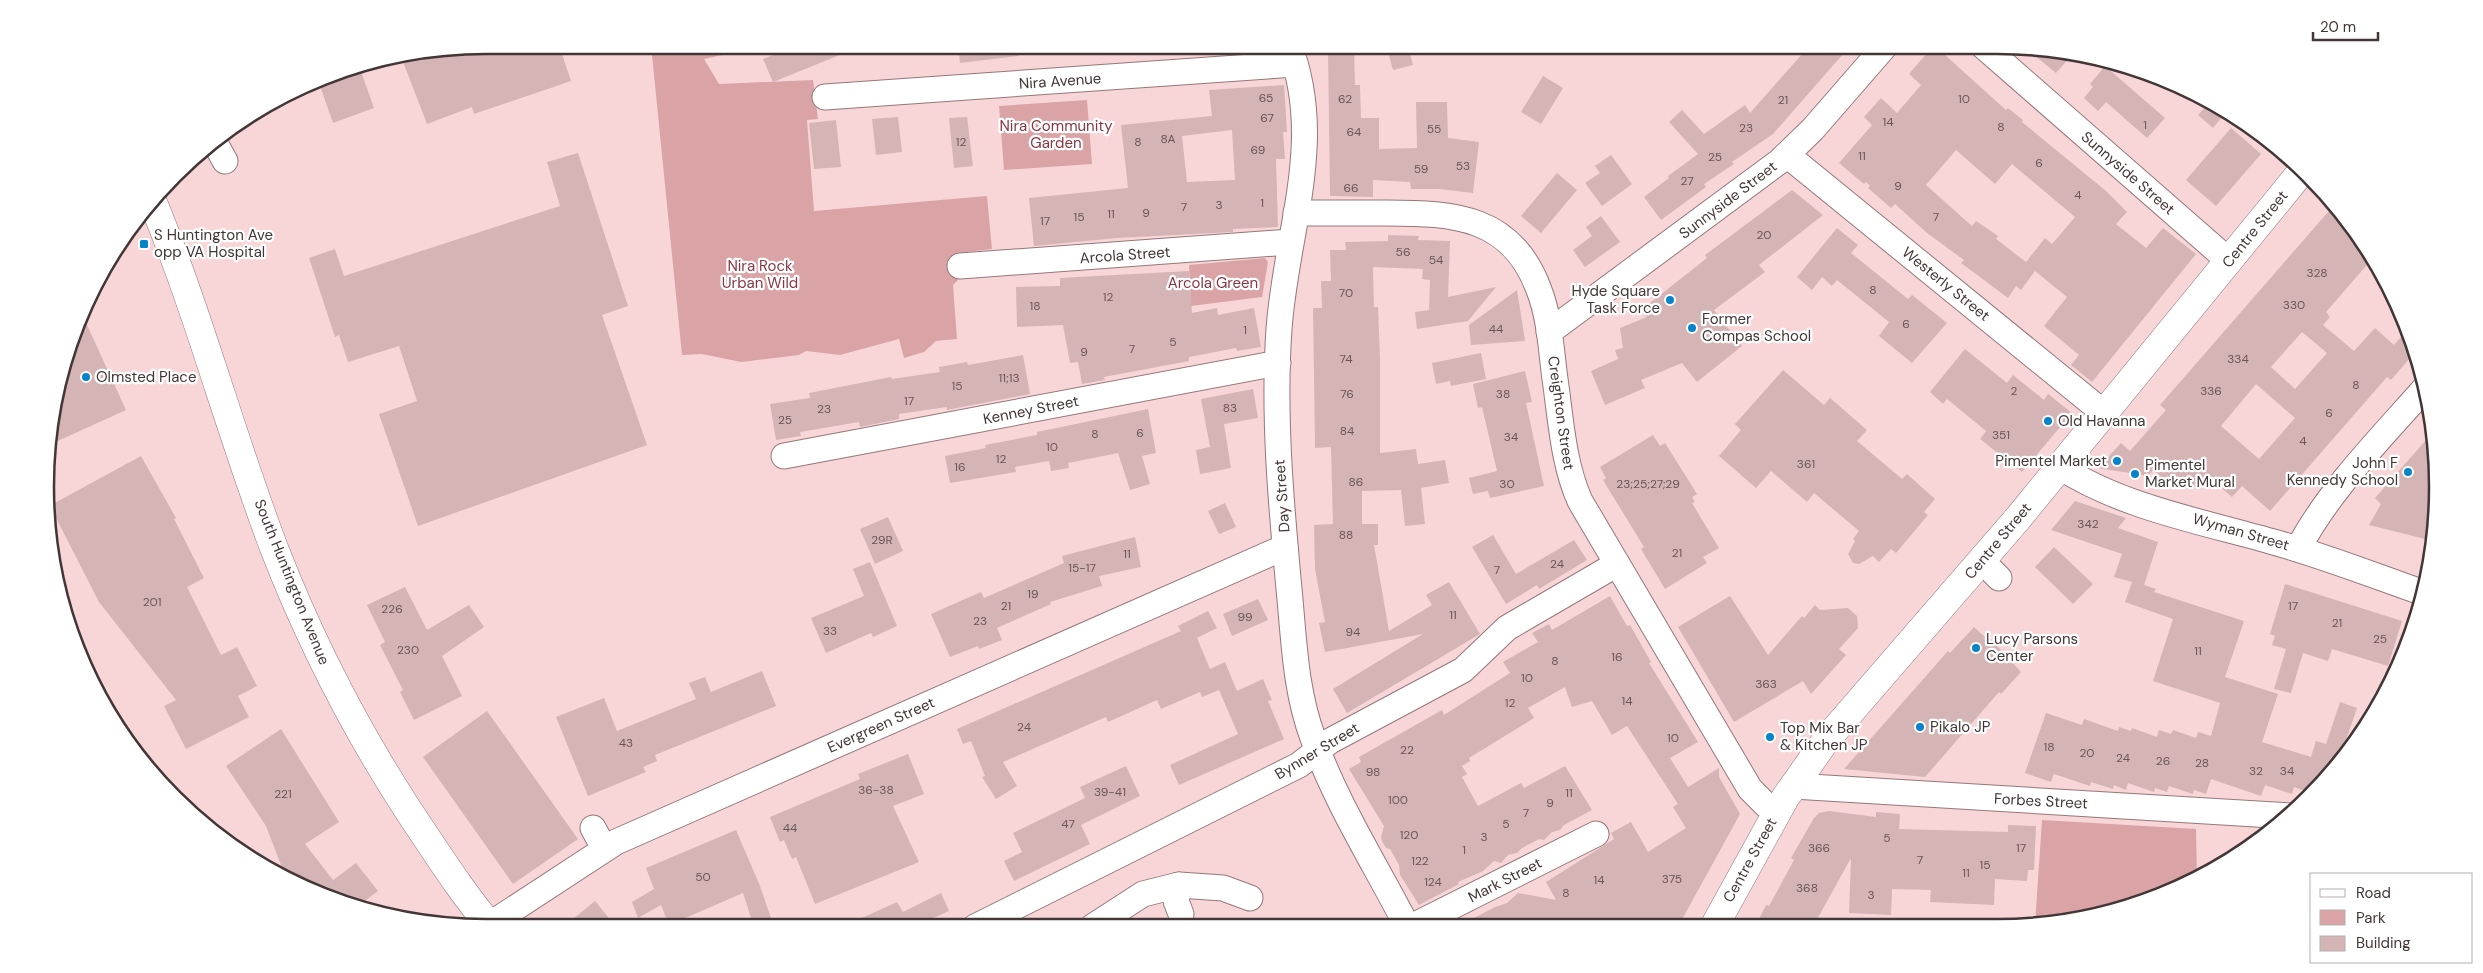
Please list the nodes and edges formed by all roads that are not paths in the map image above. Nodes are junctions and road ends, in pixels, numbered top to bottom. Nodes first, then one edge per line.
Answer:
1 (1878, 54) edge
2 (1992, 54) edge
3 (1292, 55) edge
4 (825, 97) dead end
5 (1787, 155) junction
6 (2298, 176) edge
7 (155, 208) edge
8 (1296, 212) junction
9 (1290, 242) junction
10 (2229, 261) junction
11 (960, 266) dead end
12 (1549, 332) junction
13 (1278, 363) junction
14 (2419, 394) edge
15 (2104, 413) junction
16 (784, 456) dead end
17 (2060, 467) junction
18 (1285, 547) junction
19 (2298, 548) junction
20 (1617, 564) junction
21 (2417, 590) edge
22 (1318, 751) junction
23 (1793, 786) junction
24 (1777, 812) junction
25 (2278, 815) edge
26 (1596, 834) dead end
27 (1179, 885) junction
28 (1250, 898) dead end
29 (1181, 914) dead end
30 (485, 919) edge
31 (499, 919) edge
32 (991, 919) edge
33 (1103, 919) edge
34 (1403, 919) edge
35 (1427, 919) edge
36 (1718, 919) edge

1 - 5 street, Sunnyside Street
2 - 10 street, Sunnyside Street
3 - 4 street, Nira Avenue
3 - 8 street, Day Street
5 - 12 street, Sunnyside Street
5 - 15 street, Westerly Street
6 - 10 main road, Centre Street
7 - 30 main road, South Huntington Avenue
8 - 9 street, Day Street
8 - 12 street, Creighton Street
9 - 11 street, Arcola Street
9 - 13 street, Day Street
10 - 15 main road, Centre Street
12 - 20 street, Creighton Street
13 - 16 street, Kenney Street
13 - 18 street, Day Street
14 - 19 street
15 - 17 main road, Centre Street
17 - 19 street, Wyman Street
17 - 23 main road, Centre Street
18 - 22 street, Day Street
18 - 31 street, Evergreen Street
19 - 21 street, Wyman Street
20 - 22 street, Bynner Street
20 - 24 street, Creighton Street
22 - 32 street, Bynner Street
22 - 34 street, Day Street
23 - 24 main road, Centre Street
23 - 25 street, Forbes Street
24 - 36 main road, Centre Street
26 - 35 street, Mark Street
27 - 28 street
27 - 29 street
27 - 33 street

